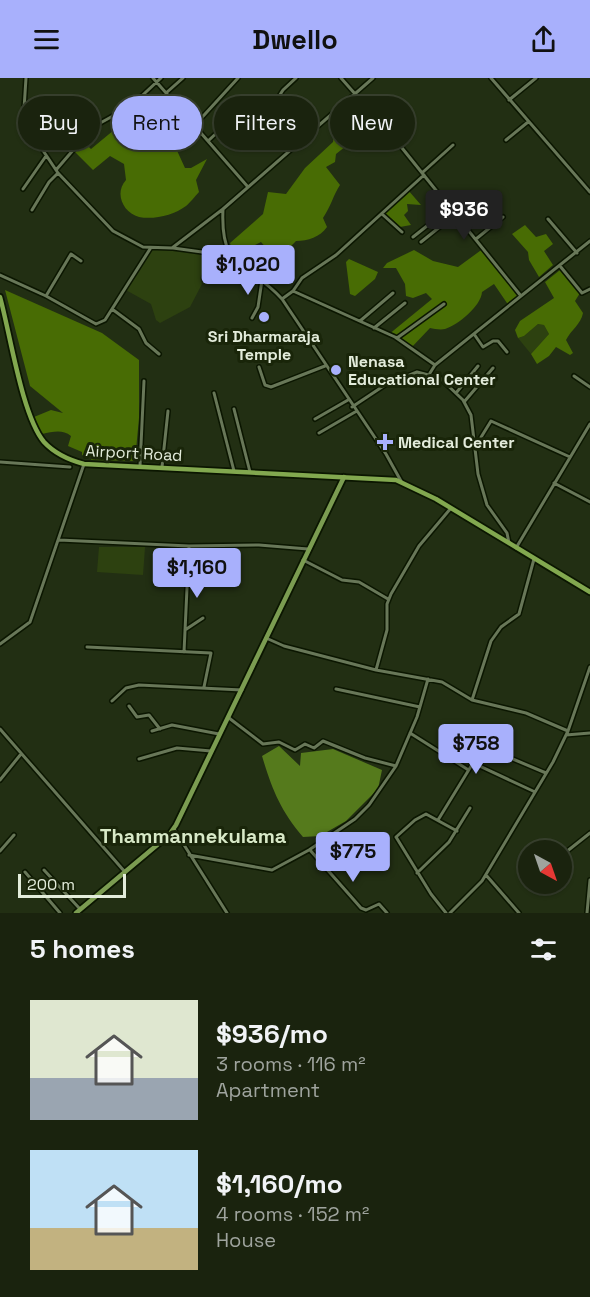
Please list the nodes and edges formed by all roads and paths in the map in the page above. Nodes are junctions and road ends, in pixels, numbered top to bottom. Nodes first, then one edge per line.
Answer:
1 (26, 78) edge
2 (153, 78) edge
3 (161, 78) edge
4 (183, 78) edge
5 (237, 78) edge
6 (296, 78) edge
7 (341, 78) edge
8 (374, 78) edge
9 (491, 78) edge
10 (536, 78) edge
11 (157, 82) junction
12 (166, 93) junction
13 (356, 94) junction
14 (169, 96) edge
15 (278, 96) edge
16 (509, 100) junction
17 (202, 117) edge
18 (528, 122) junction
19 (202, 134) edge
20 (214, 135) edge
21 (506, 140) dead end
22 (208, 141) junction
23 (453, 145) dead end
24 (46, 156) junction
25 (57, 171) junction
26 (423, 174) junction
27 (248, 187) junction
28 (23, 189) dead end
29 (590, 192) edge
30 (450, 207) junction
31 (223, 209) junction
32 (32, 210) dead end
33 (382, 214) junction
34 (456, 214) junction
35 (503, 217) dead end
36 (548, 219) dead end
37 (402, 232) dead end
38 (413, 237) dead end
39 (476, 239) junction
40 (590, 241) edge
41 (421, 242) dead end
42 (150, 248) junction
43 (172, 248) junction
44 (577, 253) junction
45 (81, 261) dead end
46 (235, 264) junction
47 (560, 266) junction
48 (0, 275) edge
49 (262, 280) junction
50 (590, 289) edge
51 (293, 291) junction
52 (393, 293) dead end
53 (46, 296) junction
54 (521, 296) junction
55 (0, 297) edge
56 (282, 299) junction
57 (405, 303) dead end
58 (444, 304) dead end
59 (112, 309) junction
60 (252, 318) dead end
61 (360, 321) junction
62 (374, 328) junction
63 (474, 334) junction
64 (397, 338) junction
65 (507, 352) dead end
66 (159, 354) dead end
67 (435, 365) junction
68 (325, 366) junction
69 (478, 366) dead end
70 (259, 367) dead end
71 (493, 368) dead end
72 (430, 373) junction
73 (574, 376) dead end
74 (144, 381) dead end
75 (590, 387) edge
76 (214, 393) dead end
77 (456, 393) junction
78 (348, 400) junction
79 (464, 402) junction
80 (352, 406) junction
81 (234, 409) dead end
82 (168, 411) dead end
83 (356, 412) junction
84 (315, 418) dead end
85 (590, 424) edge
86 (319, 433) dead end
87 (474, 449) junction
88 (570, 457) junction
89 (0, 462) edge
90 (84, 464) junction
91 (140, 466) junction
92 (70, 467) dead end
93 (162, 467) junction
94 (234, 471) junction
95 (250, 472) junction
96 (344, 477) junction
97 (402, 483) junction
98 (554, 483) junction
99 (590, 502) edge
100 (451, 508) junction
101 (58, 540) junction
102 (509, 543) junction
103 (189, 546) junction
104 (516, 548) junction
105 (308, 549) junction
106 (534, 559) junction
107 (303, 560) junction
108 (590, 592) edge
109 (388, 600) junction
110 (202, 618) dead end
111 (185, 630) junction
112 (266, 638) junction
113 (0, 644) edge
114 (87, 647) dead end
115 (184, 652) junction
116 (590, 668) edge
117 (376, 670) junction
118 (428, 679) junction
119 (204, 687) junction
120 (336, 689) dead end
121 (242, 690) junction
122 (472, 700) junction
123 (112, 701) dead end
124 (129, 706) dead end
125 (420, 707) junction
126 (229, 718) junction
127 (0, 729) edge
128 (160, 729) junction
129 (152, 731) dead end
130 (410, 733) junction
131 (451, 733) dead end
132 (567, 733) junction
133 (590, 733) edge
134 (221, 734) junction
135 (212, 752) junction
136 (21, 754) junction
137 (139, 759) dead end
138 (396, 766) junction
139 (467, 769) junction
140 (546, 773) junction
141 (0, 780) edge
142 (533, 791) junction
143 (470, 808) dead end
144 (438, 820) junction
145 (174, 829) junction
146 (457, 831) junction
147 (590, 833) edge
148 (14, 835) dead end
149 (572, 847) edge
150 (309, 850) junction
151 (0, 851) edge
152 (189, 855) junction
153 (44, 870) dead end
154 (25, 872) dead end
155 (126, 872) junction
156 (417, 873) junction
157 (486, 875) junction
158 (590, 880) edge
159 (78, 911) edge
160 (60, 913) edge
161 (227, 913) edge
162 (387, 913) edge
163 (448, 913) edge
164 (519, 913) edge
165 (587, 913) edge

1 - 24 street
2 - 11 street
3 - 11 street
4 - 12 street
5 - 17 street
6 - 15 street
7 - 13 street
8 - 13 street
9 - 16 street
10 - 16 street
11 - 12 street
11 - 25 street
12 - 14 street
13 - 26 street
13 - 27 street
16 - 18 street
18 - 21 street
18 - 29 street
19 - 22 street
20 - 22 street
22 - 27 street
23 - 26 street
24 - 25 street
24 - 28 street
25 - 32 street
25 - 42 street
26 - 30 street
26 - 33 street
27 - 31 street
30 - 34 street
30 - 38 street
31 - 43 street
31 - 46 street
33 - 37 street
33 - 51 street
34 - 39 street
34 - 41 street
35 - 39 street
36 - 44 street
39 - 54 street
40 - 44 street
42 - 43 street
42 - 59 street
43 - 46 street
44 - 47 street
45 - 53 street
46 - 49 street
47 - 50 street
47 - 54 street
48 - 53 street
49 - 56 street
49 - 60 street
51 - 56 street
51 - 61 street
52 - 61 street
53 - 59 street
54 - 63 street
55 - 90 highway, Airport Road
56 - 68 street
57 - 62 street
58 - 64 street
59 - 66 street
61 - 62 street
62 - 64 street
63 - 65 street
63 - 67 street
64 - 67 street
67 - 72 street
68 - 70 street
68 - 78 street
69 - 77 street
71 - 79 street
72 - 77 street
72 - 80 street
73 - 75 street
74 - 91 street
76 - 94 street
77 - 79 street
78 - 80 street
78 - 84 street
79 - 87 street
80 - 83 street
81 - 95 street
82 - 93 street
83 - 86 street
83 - 97 street
85 - 88 street
87 - 88 street
87 - 102 street
88 - 98 street
89 - 92 street, Airport Road
90 - 91 highway, Airport Road
90 - 101 street
91 - 93 highway, Airport Road
93 - 94 highway, Airport Road
94 - 95 highway, Airport Road
95 - 96 highway, Airport Road
96 - 97 highway, Airport Road
96 - 105 main road
97 - 100 highway
98 - 99 street
98 - 104 street
100 - 102 highway
100 - 109 street
101 - 103 street
101 - 113 street
102 - 104 highway
103 - 105 street
103 - 111 street
104 - 106 highway
105 - 107 main road
106 - 108 highway
106 - 122 street
107 - 109 street
107 - 112 main road
109 - 117 street
110 - 111 street
111 - 115 street
112 - 117 street
112 - 121 main road
114 - 115 street
115 - 119 street
116 - 132 street
117 - 118 street
118 - 122 street
118 - 125 street
119 - 121 street
119 - 123 street
120 - 125 street
121 - 126 main road
122 - 132 street
124 - 128 street
125 - 130 street
126 - 134 main road
126 - 138 street
127 - 136 street
128 - 129 street
128 - 134 street
130 - 138 street
130 - 139 street
131 - 140 street
132 - 133 street
132 - 140 street
134 - 135 main road
135 - 137 street
135 - 145 main road
136 - 141 street
136 - 155 street
138 - 150 street
139 - 142 street
139 - 144 street
140 - 142 street
142 - 157 street
143 - 146 street
144 - 146 street
144 - 156 street
145 - 152 street
145 - 155 main road
146 - 156 street
147 - 149 street
148 - 151 street
150 - 152 street
150 - 162 street
152 - 161 street
153 - 159 street
154 - 160 street
155 - 159 main road
156 - 163 street
157 - 163 street
157 - 164 street
158 - 165 street

